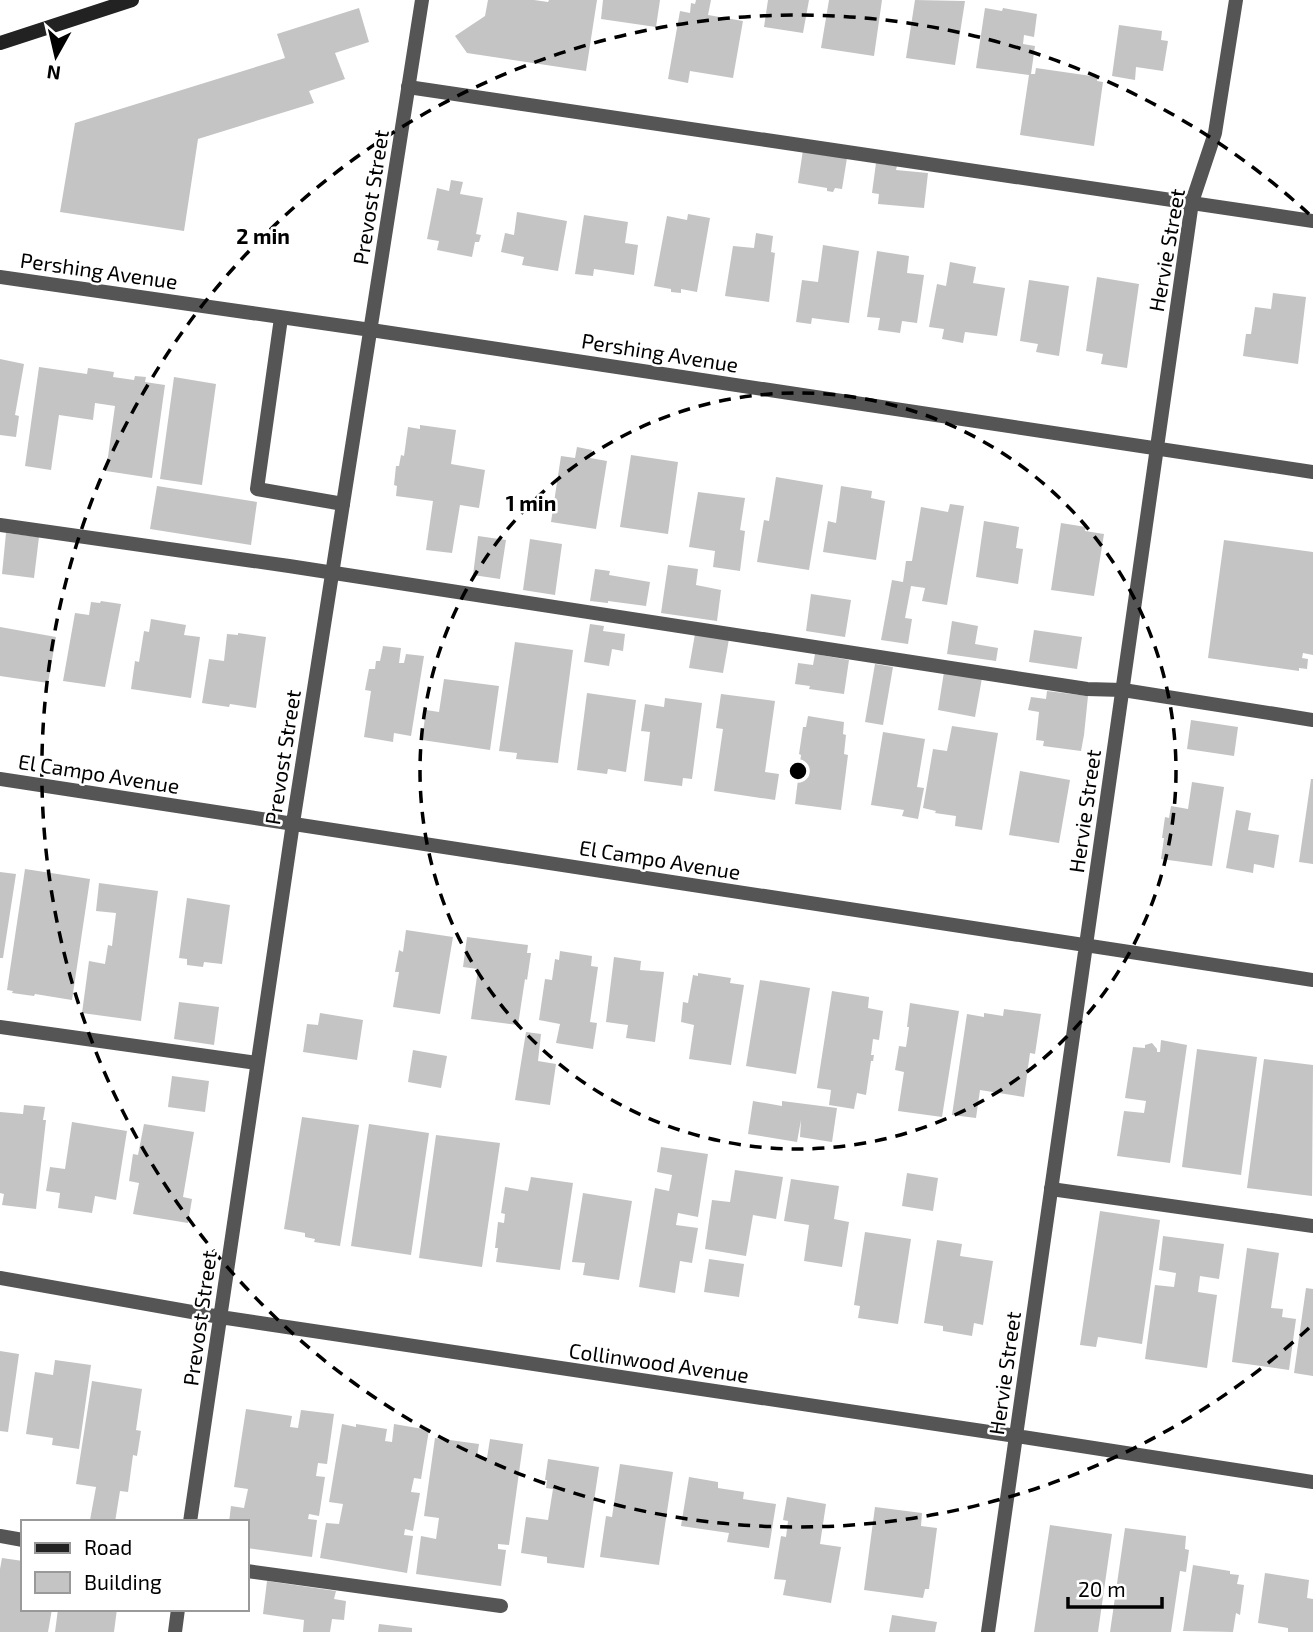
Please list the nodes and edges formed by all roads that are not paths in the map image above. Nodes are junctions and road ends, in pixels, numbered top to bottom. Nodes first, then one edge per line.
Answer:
1 (132, 0) edge
2 (422, 0) edge
3 (1236, 0) edge
4 (0, 43) edge
5 (408, 87) junction
6 (1192, 202) junction
7 (1313, 221) edge
8 (0, 277) edge
9 (281, 318) junction
10 (371, 330) junction
11 (1157, 448) junction
12 (1313, 472) edge
13 (343, 504) junction
14 (0, 525) edge
15 (331, 573) junction
16 (1123, 690) junction
17 (1313, 720) edge
18 (0, 779) edge
19 (293, 823) junction
20 (1086, 946) junction
21 (1313, 980) edge
22 (0, 1027) edge
23 (257, 1063) junction
24 (1051, 1189) junction
25 (1313, 1226) edge
26 (0, 1278) edge
27 (220, 1317) junction
28 (1016, 1436) junction
29 (1313, 1482) edge
30 (190, 1520) edge
31 (0, 1536) edge
32 (21, 1540) edge
33 (248, 1571) edge
34 (501, 1606) dead end
35 (178, 1611) edge
36 (174, 1632) edge
37 (988, 1632) edge

1 - 4 main road
2 - 5 street, Prevost Street
3 - 6 street, Hervie Street
5 - 6 street
5 - 10 street, Prevost Street
6 - 7 street
6 - 11 street, Hervie Street
8 - 9 street, Pershing Avenue
9 - 10 street, Pershing Avenue
9 - 13 street
10 - 11 street, Pershing Avenue
10 - 13 street, Prevost Street
11 - 12 street, Pershing Avenue
11 - 16 street, Hervie Street
13 - 15 street, Prevost Street
14 - 15 street
15 - 16 street
15 - 19 street, Prevost Street
16 - 17 street
16 - 20 street, Hervie Street
18 - 19 street, El Campo Avenue
19 - 20 street, El Campo Avenue
19 - 23 street, Prevost Street
20 - 21 street, El Campo Avenue
20 - 24 street, Hervie Street
22 - 23 street
23 - 27 street, Prevost Street
24 - 25 street
24 - 28 street, Hervie Street
26 - 27 street, Collinwood Avenue
27 - 28 street, Collinwood Avenue
27 - 30 street, Prevost Street
28 - 29 street, Collinwood Avenue
28 - 37 street, Hervie Street
31 - 32 street
33 - 34 street
35 - 36 street

